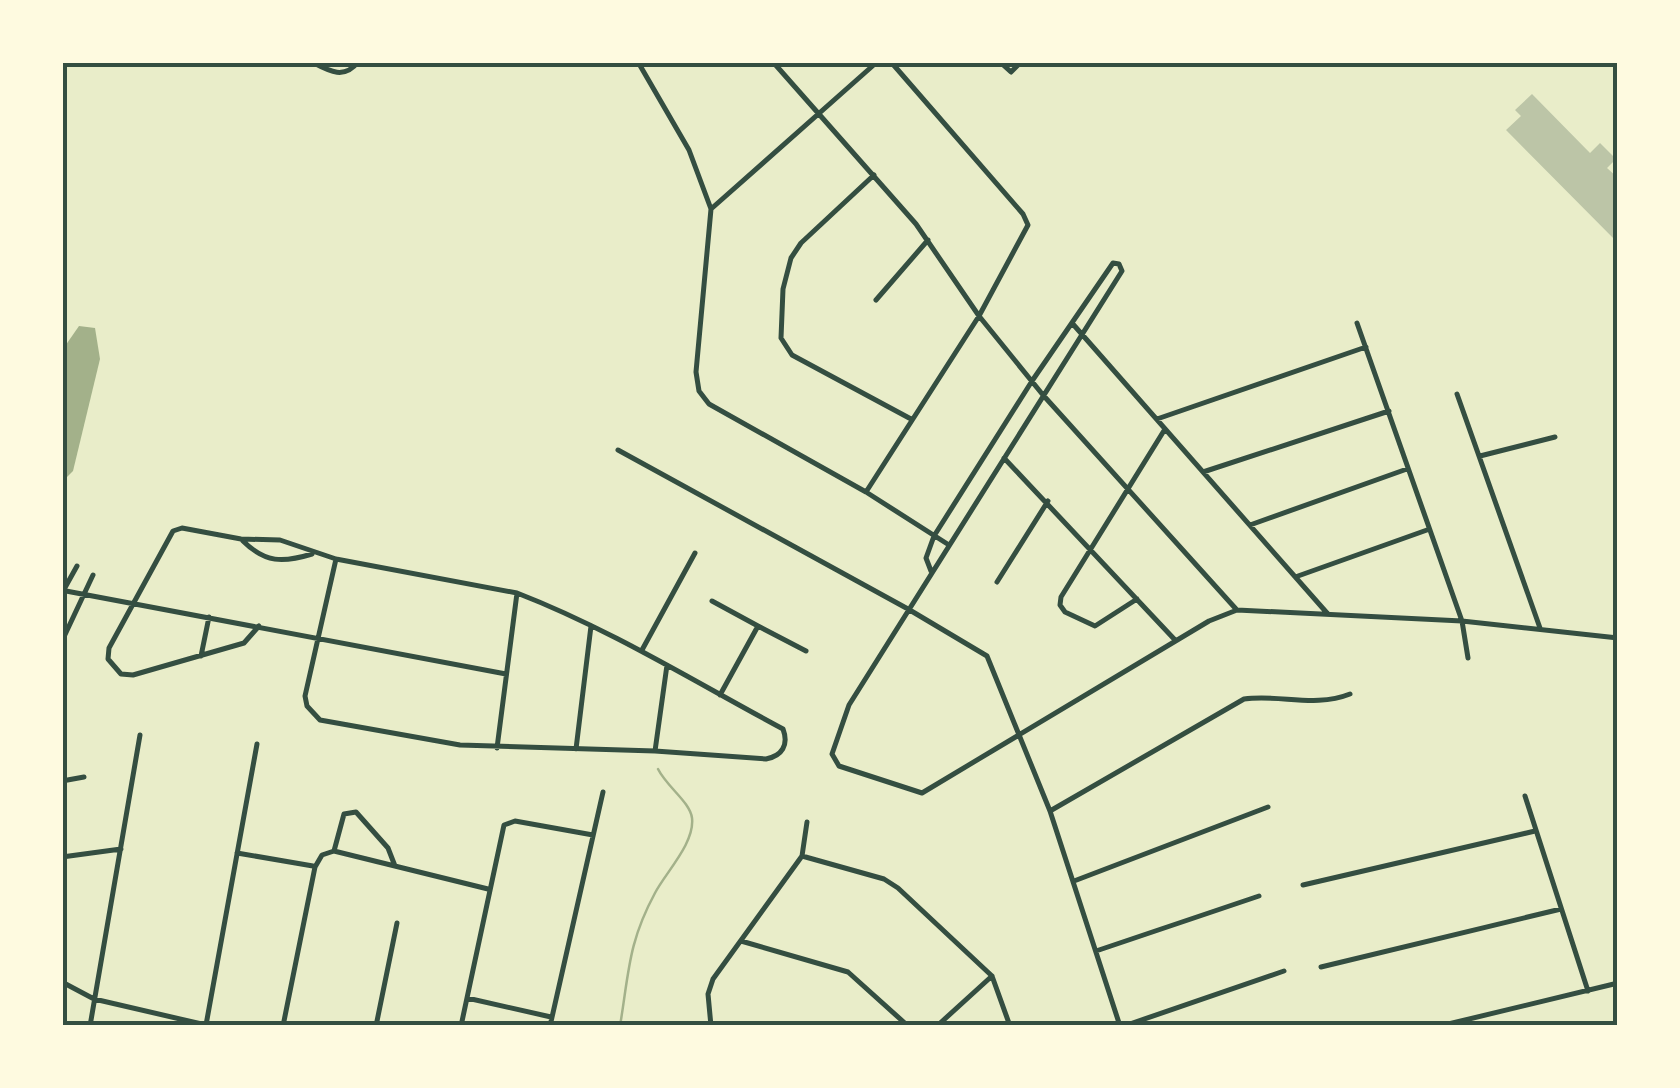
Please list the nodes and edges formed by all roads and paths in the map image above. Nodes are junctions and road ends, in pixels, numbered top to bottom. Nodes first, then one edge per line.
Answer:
1 (312, 62) edge
2 (331, 62) edge
3 (358, 62) edge
4 (638, 62) edge
5 (773, 62) edge
6 (876, 62) edge
7 (891, 62) edge
8 (1000, 62) edge
9 (1021, 62) edge
10 (327, 70) junction
11 (819, 113) junction
12 (874, 175) junction
13 (711, 209) junction
14 (928, 240) junction
15 (876, 300) dead end
16 (979, 316) junction
17 (1072, 323) junction
18 (1357, 323) dead end
19 (1082, 335) junction
20 (1366, 347) junction
21 (1032, 381) junction
22 (1043, 394) junction
23 (1457, 394) dead end
24 (1388, 411) junction
25 (910, 419) junction
26 (1157, 420) junction
27 (1165, 429) junction
28 (1555, 437) dead end
29 (618, 450) dead end
30 (1480, 456) junction
31 (1004, 458) junction
32 (1407, 469) junction
33 (1203, 472) junction
34 (1129, 491) junction
35 (866, 492) junction
36 (1048, 502) junction
37 (1249, 525) junction
38 (1428, 530) junction
39 (934, 536) junction
40 (242, 539) junction
41 (948, 545) junction
42 (1092, 550) junction
43 (695, 553) dead end
44 (312, 554) junction
45 (336, 560) junction
46 (77, 566) dead end
47 (931, 571) junction
48 (93, 575) dead end
49 (1298, 576) junction
50 (997, 582) dead end
51 (64, 592) edge
52 (517, 593) junction
53 (84, 594) junction
54 (96, 596) junction
55 (1137, 599) junction
56 (712, 601) dead end
57 (135, 602) junction
58 (81, 606) junction
59 (908, 609) junction
60 (1237, 610) junction
61 (1327, 613) junction
62 (208, 617) junction
63 (1462, 621) junction
64 (260, 626) junction
65 (591, 626) junction
66 (758, 626) junction
67 (1540, 628) junction
68 (319, 638) junction
69 (1618, 638) edge
70 (62, 641) edge
71 (1176, 641) junction
72 (642, 650) junction
73 (806, 651) dead end
74 (201, 656) junction
75 (1468, 658) dead end
76 (667, 666) junction
77 (506, 674) junction
78 (1350, 694) dead end
79 (720, 695) junction
80 (1021, 734) junction
81 (140, 735) dead end
82 (257, 744) dead end
83 (496, 748) junction
84 (576, 749) junction
85 (655, 751) junction
86 (84, 777) dead end
87 (62, 781) edge
88 (603, 792) dead end
89 (1525, 796) dead end
90 (1268, 808) dead end
91 (1050, 811) junction
92 (807, 822) dead end
93 (1535, 831) junction
94 (593, 835) junction
95 (121, 849) junction
96 (334, 851) junction
97 (237, 853) junction
98 (802, 856) junction
99 (62, 857) edge
100 (314, 866) junction
101 (394, 866) junction
102 (1074, 881) junction
103 (1303, 885) dead end
104 (488, 889) junction
105 (1259, 896) dead end
106 (1561, 909) junction
107 (397, 923) dead end
108 (741, 941) junction
109 (1095, 952) junction
110 (1322, 967) dead end
111 (1284, 972) dead end
112 (992, 976) junction
113 (62, 982) edge
114 (1618, 983) edge
115 (1588, 991) junction
116 (467, 998) junction
117 (94, 999) junction
118 (550, 1022) edge
119 (208, 1025) edge
120 (90, 1026) edge
121 (282, 1026) edge
122 (376, 1026) edge
123 (461, 1026) edge
124 (711, 1026) edge
125 (908, 1026) edge
126 (937, 1026) edge
127 (1010, 1026) edge
128 (1122, 1026) edge
129 (1440, 1026) edge

1 - 10 street
2 - 10 street
3 - 10 street
4 - 13 street
5 - 11 street
6 - 11 street
7 - 16 street
8 - 9 street
11 - 12 street
11 - 13 street
12 - 14 street
12 - 25 street
13 - 35 street
14 - 15 street
14 - 16 street
16 - 21 street
16 - 25 street
17 - 19 street
17 - 19 street
17 - 21 street
18 - 20 street
19 - 22 street
19 - 26 street
20 - 24 street
20 - 26 street
21 - 22 street
21 - 39 street
22 - 31 street
22 - 34 street
23 - 30 street
24 - 32 street
24 - 33 street
25 - 35 street
26 - 27 street
27 - 33 street
27 - 34 street
28 - 30 street
29 - 59 street
30 - 67 street
31 - 36 street
31 - 41 street
32 - 37 street
32 - 38 street
33 - 37 street
34 - 42 street
34 - 60 street
35 - 39 street
36 - 42 street
36 - 50 street
37 - 49 street
38 - 49 street
38 - 63 street
39 - 41 street
39 - 47 street
40 - 44 street
40 - 44 street
40 - 57 street
41 - 47 street
42 - 55 street
42 - 55 street
43 - 72 street
44 - 45 street
45 - 52 street
45 - 68 street
46 - 51 street
47 - 59 street
48 - 53 street
49 - 61 street
51 - 53 street
52 - 65 street
52 - 77 street
53 - 54 street
53 - 58 street
54 - 57 street
54 - 58 street
55 - 71 street
56 - 66 street
57 - 62 street
57 - 74 street
58 - 70 street
59 - 80 street
59 - 80 street
60 - 61 street
60 - 71 street
61 - 63 street
62 - 64 street
62 - 74 street
63 - 67 street
63 - 75 street
64 - 68 street
64 - 74 street
65 - 72 street
65 - 84 street
66 - 73 street
66 - 79 street
67 - 69 street
68 - 77 street
68 - 83 street
71 - 80 street
72 - 76 street
76 - 79 street
76 - 85 street
77 - 83 street
78 - 91 street
79 - 85 street
80 - 91 street
81 - 95 street
82 - 97 street
83 - 84 street
84 - 85 street
86 - 87 street
88 - 94 street
89 - 93 street
90 - 102 street
91 - 102 street
92 - 98 street
93 - 103 street
93 - 106 street
94 - 104 street
94 - 118 street
95 - 99 street
95 - 117 street
96 - 100 street
96 - 101 street
96 - 101 street
97 - 100 street
97 - 119 street
98 - 108 street
98 - 112 street
100 - 121 street
101 - 104 street
102 - 109 street
104 - 116 street
105 - 109 street
106 - 110 street
106 - 115 street
107 - 122 street
108 - 124 street
108 - 125 street
109 - 128 street
111 - 128 street
112 - 126 street
112 - 127 street
113 - 117 street
114 - 115 street
115 - 129 street
116 - 118 street
116 - 123 street
117 - 119 street
117 - 120 street

